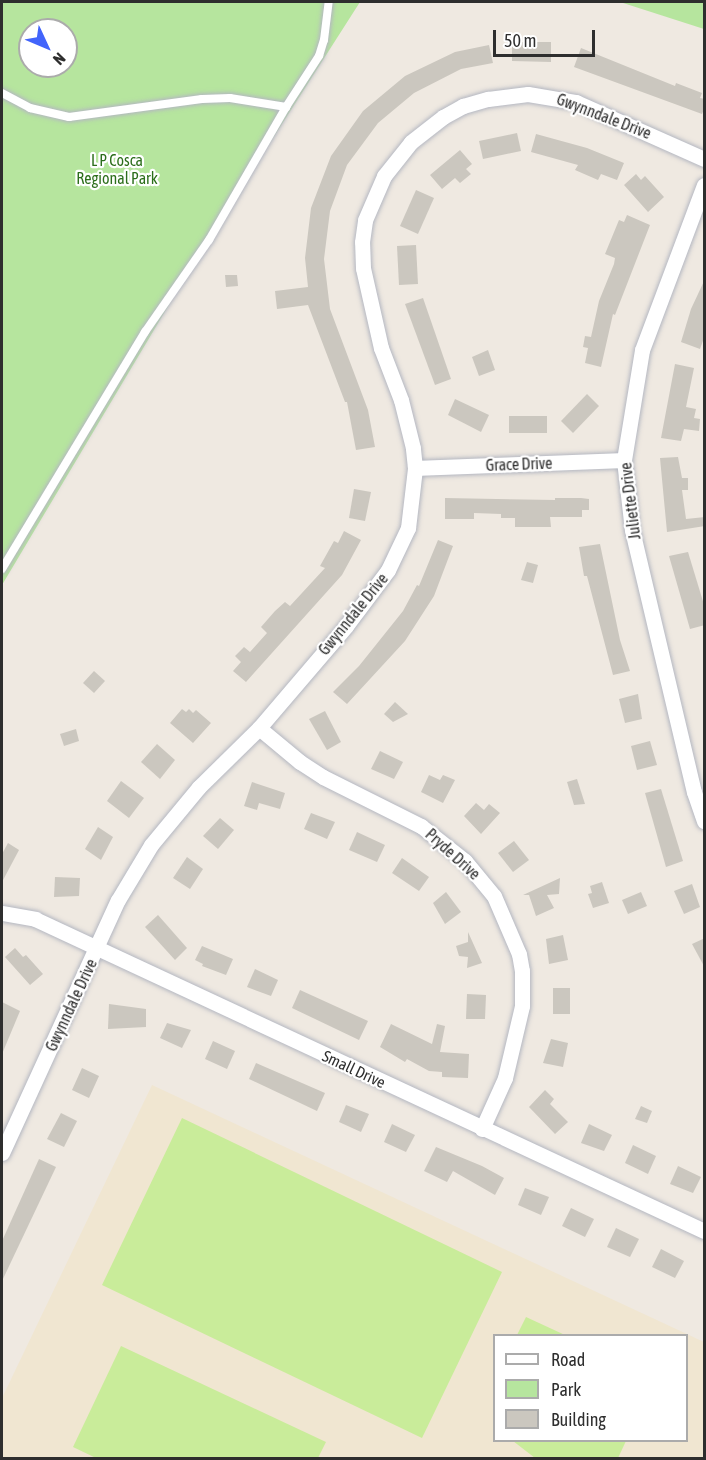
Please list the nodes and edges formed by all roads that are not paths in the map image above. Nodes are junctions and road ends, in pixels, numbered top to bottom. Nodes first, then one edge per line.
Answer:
1 (330, 2) edge
2 (2, 93) edge
3 (286, 107) junction
4 (705, 159) edge
5 (705, 185) edge
6 (624, 460) junction
7 (415, 468) junction
8 (2, 569) edge
9 (259, 728) junction
10 (705, 821) edge
11 (2, 913) edge
12 (97, 950) junction
13 (482, 1129) junction
14 (2, 1153) edge
15 (705, 1231) edge

1 - 3 lane
2 - 3 lane
3 - 8 lane
4 - 7 street, Gwynndale Drive
5 - 6 street, Juliette Drive
6 - 7 street, Grace Drive
6 - 10 street, Juliette Drive
7 - 9 street, Gwynndale Drive
9 - 12 street, Gwynndale Drive
9 - 13 street, Pryde Drive
11 - 12 street, Small Drive
12 - 13 street, Small Drive
12 - 14 street, Gwynndale Drive
13 - 15 street, Small Drive

